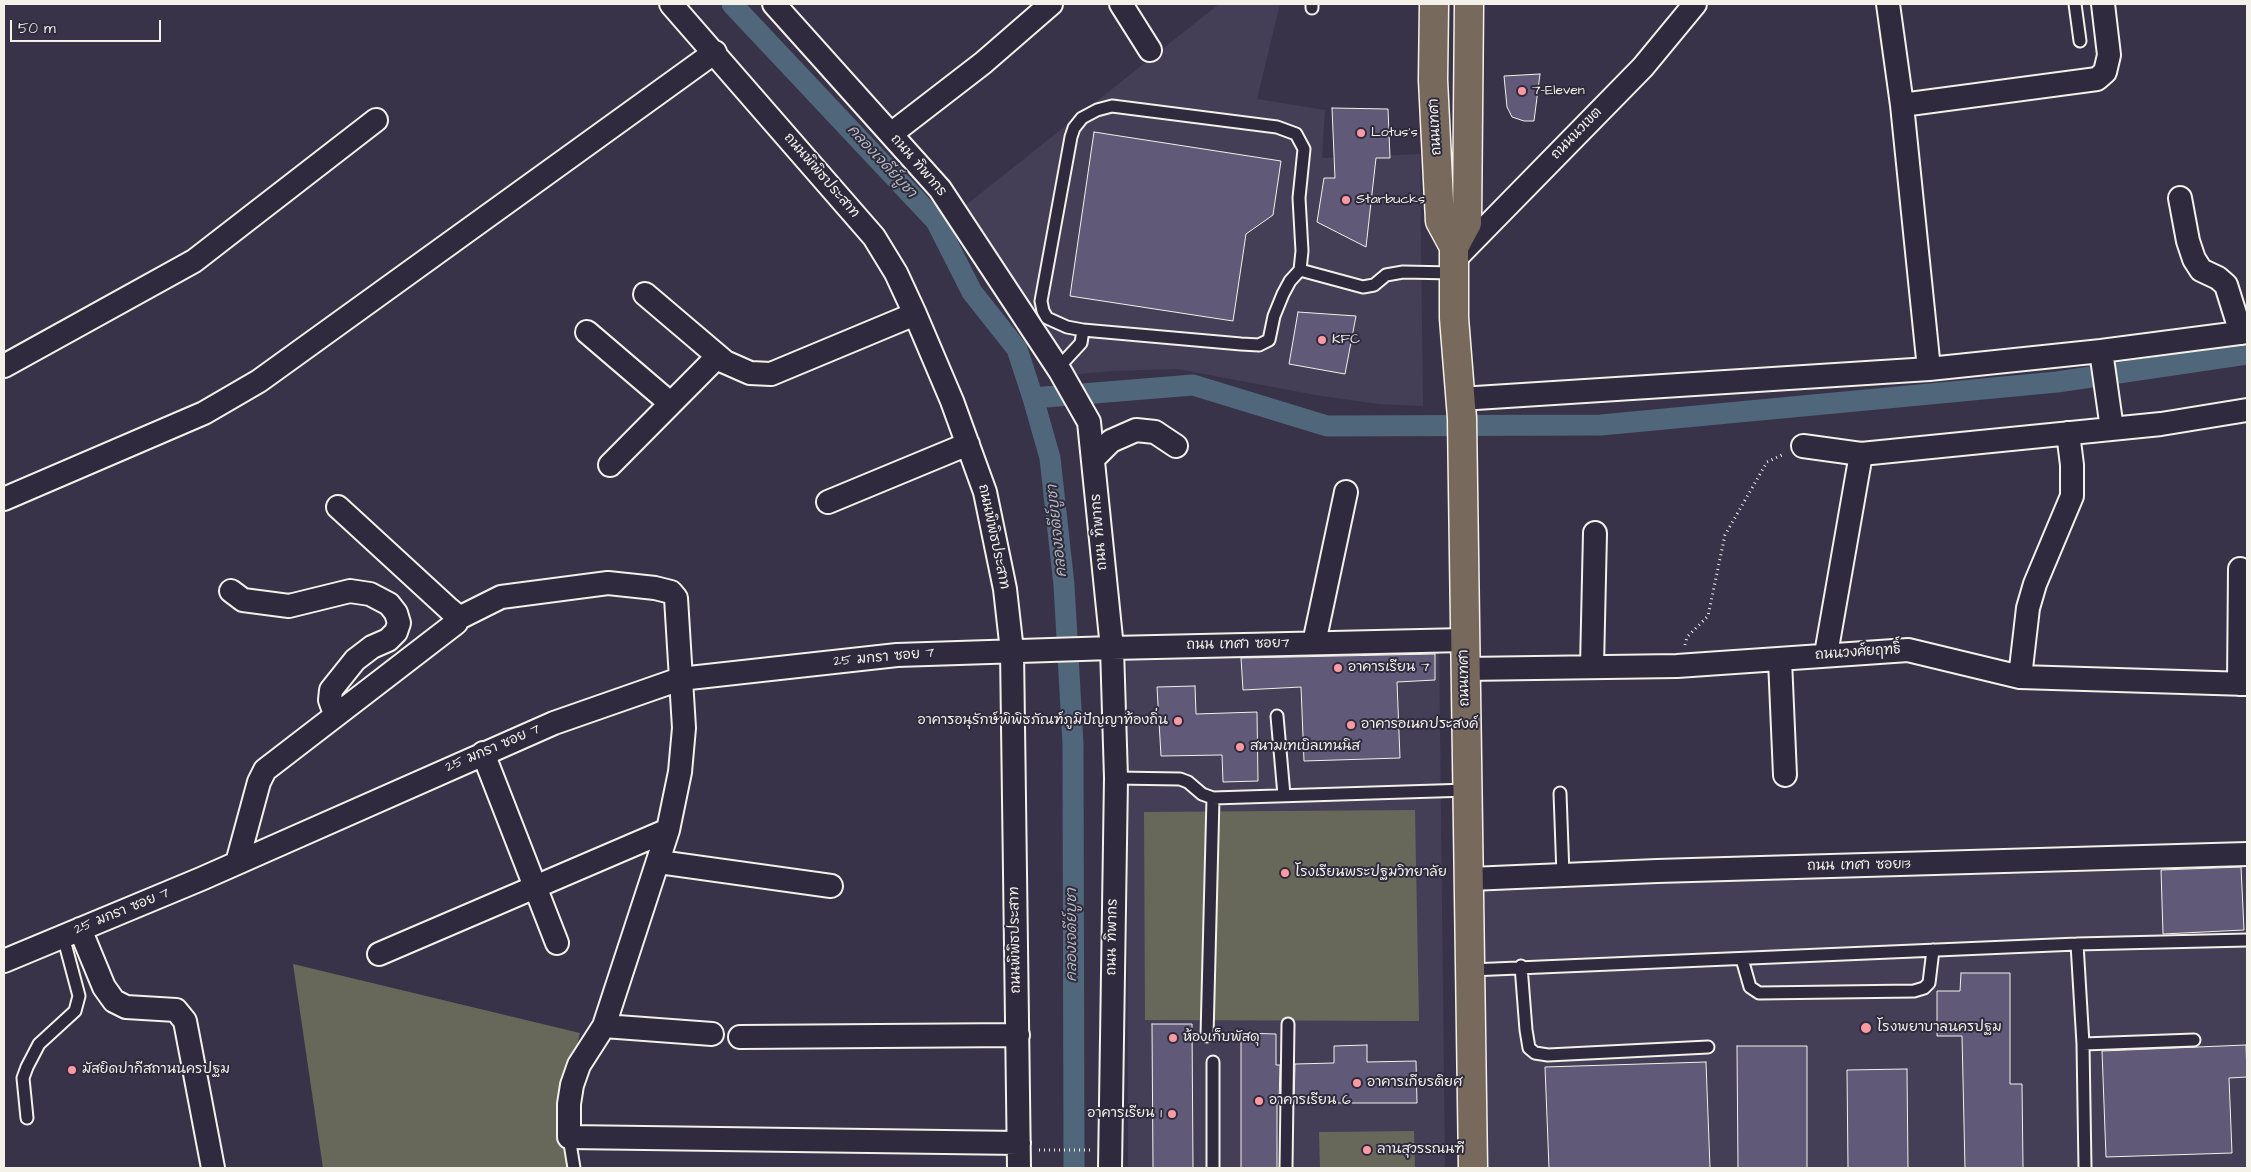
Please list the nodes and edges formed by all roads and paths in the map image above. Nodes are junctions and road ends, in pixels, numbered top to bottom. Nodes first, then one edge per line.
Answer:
1 (671, 4) edge
2 (774, 4) edge
3 (1051, 4) edge
4 (1121, 4) edge
5 (1434, 4) edge
6 (1469, 4) edge
7 (1695, 4) edge
8 (1888, 4) edge
9 (2075, 4) edge
10 (2103, 4) edge
11 (2080, 41) dead end
12 (1150, 50) dead end
13 (715, 52) junction
14 (1902, 105) junction
15 (376, 120) dead end
16 (891, 134) junction
17 (2180, 198) dead end
18 (1454, 260) junction
19 (1300, 270) junction
20 (645, 294) dead end
21 (914, 314) junction
22 (1083, 330) junction
23 (588, 332) dead end
24 (2244, 333) edge
25 (2101, 354) junction
26 (718, 356) junction
27 (4, 366) edge
28 (1929, 369) junction
29 (1059, 370) junction
30 (670, 404) junction
31 (1461, 408) junction
32 (2247, 410) edge
33 (2112, 428) junction
34 (2068, 433) junction
35 (968, 444) junction
36 (1176, 446) dead end
37 (1803, 446) joint
38 (1861, 454) junction
39 (1094, 458) junction
40 (610, 465) dead end
41 (1346, 492) dead end
42 (4, 499) edge
43 (828, 502) dead end
44 (338, 507) dead end
45 (1595, 533) dead end
46 (2240, 569) dead end
47 (231, 591) dead end
48 (457, 619) junction
49 (1465, 640) junction
50 (1314, 643) junction
51 (1102, 648) junction
52 (1021, 651) junction
53 (1826, 654) junction
54 (1780, 660) junction
55 (1592, 666) junction
56 (1676, 666) junction
57 (1465, 669) junction
58 (2020, 676) junction
59 (680, 679) junction
60 (2243, 684) edge
61 (335, 714) junction
62 (1277, 716) dead end
63 (483, 753) junction
64 (1785, 775) dead end
65 (1116, 778) junction
66 (1468, 790) junction
67 (1560, 793) dead end
68 (1284, 796) junction
69 (1213, 798) junction
70 (668, 830) junction
71 (2247, 854) edge
72 (658, 862) junction
73 (237, 863) junction
74 (1563, 875) junction
75 (1470, 879) junction
76 (831, 886) dead end
77 (536, 887) junction
78 (72, 933) junction
79 (2247, 940) edge
80 (557, 944) dead end
81 (2077, 944) junction
82 (1933, 950) junction
83 (379, 954) dead end
84 (1742, 959) junction
85 (4, 961) edge
86 (1521, 966) junction
87 (1471, 970) junction
88 (1288, 1024) dead end
89 (604, 1026) junction
90 (712, 1034) dead end
91 (1018, 1036) junction
92 (1207, 1036) dead end
93 (740, 1037) dead end
94 (2194, 1040) dead end
95 (2083, 1044) junction
96 (1708, 1047) dead end
97 (1213, 1062) dead end
98 (27, 1118) dead end
99 (569, 1137) junction
100 (1026, 1146) junction
101 (1090, 1150) dead end
102 (213, 1168) edge
103 (574, 1168) edge
104 (1019, 1168) edge
105 (1110, 1168) edge
106 (1213, 1168) edge
107 (1286, 1168) edge
108 (1473, 1168) edge
109 (2085, 1168) edge

1 - 13 street, ถนนพิพิธประสาท
2 - 16 street, ถนน ทิพากร
3 - 16 street
4 - 12 street
5 - 18 main road, ถนนเทศา
6 - 18 main road, ถนนเทศา
7 - 18 street, ถนนนวเขต
8 - 14 street
9 - 11 lane
10 - 14 street
13 - 21 street, ถนนพิพิธประสาท
13 - 42 street
14 - 28 street
15 - 27 street
16 - 29 street, ถนน ทิพากร
17 - 24 street
18 - 19 lane
18 - 31 main road, ถนนเทศา
19 - 22 lane
19 - 22 lane
20 - 26 street
21 - 26 street
21 - 35 street, ถนนพิพิธประสาท
22 - 29 lane
23 - 30 street
24 - 25 street
25 - 28 street
25 - 33 street
26 - 30 street
28 - 31 street
29 - 39 street, ถนน ทิพากร
30 - 40 street
31 - 49 main road, ถนนเทศา
32 - 33 street
33 - 34 street
34 - 38 street
34 - 58 street
35 - 43 street
35 - 52 street, ถนนพิพิธประสาท
36 - 39 street
37 - 38 street
37 - 56 path
38 - 53 street
39 - 51 street, ถนน ทิพากร
41 - 50 street
44 - 48 street
45 - 55 street
46 - 60 street
47 - 61 street
48 - 59 street
48 - 61 street
49 - 50 street, ถนน เทศา ซอย7
49 - 57 main road, ถนนเทศา
50 - 51 street, ถนน เทศา ซอย7
51 - 52 street, ถนน เทศา ซอย7
51 - 65 street, ถนน ทิพากร
52 - 59 street, 25 มกรา ซอย 7
52 - 91 street, ถนนพิพิธประสาท
53 - 54 street, ถนนวงศ์ยฤทธิ์
53 - 58 street, ถนนวงศ์ยฤทธิ์
54 - 56 street, ถนนวงศ์ยฤทธิ์
54 - 64 street
55 - 56 street, ถนนวงศ์ยฤทธิ์
55 - 57 street, ถนนวงศ์ยฤทธิ์
57 - 66 main road, ถนนเทศา
58 - 60 street, ถนนวงศ์ยฤทธิ์
59 - 63 street, 25 มกรา ซอย 7
59 - 70 street
61 - 73 street
62 - 68 lane
63 - 73 street, 25 มกรา ซอย 7
63 - 77 street
65 - 69 lane
65 - 105 street, ถนน ทิพากร
66 - 68 lane
66 - 75 main road, ถนนเทศา
67 - 74 lane
68 - 69 lane
69 - 92 lane
70 - 72 street
70 - 77 street
71 - 74 street, ถนน เทศา ซอย13
72 - 76 street
72 - 89 street
73 - 78 street, 25 มกรา ซอย 7
74 - 75 street, ถนน เทศา ซอย13
75 - 87 main road, ถนนเทศา
77 - 80 street
77 - 83 street
78 - 85 street, 25 มกรา ซอย 7
78 - 98 lane
78 - 102 street
79 - 81 lane
81 - 82 lane
81 - 95 lane
82 - 84 lane
82 - 84 lane
84 - 86 lane
86 - 87 lane
86 - 96 lane
87 - 108 main road, ถนนเทศา
88 - 107 lane
89 - 90 street
89 - 99 street
91 - 93 street
91 - 100 street, ถนนพิพิธประสาท
94 - 95 lane
95 - 109 lane
97 - 106 lane
99 - 100 street
99 - 103 lane
100 - 101 path
100 - 104 street, ถนนพิพิธประสาท

